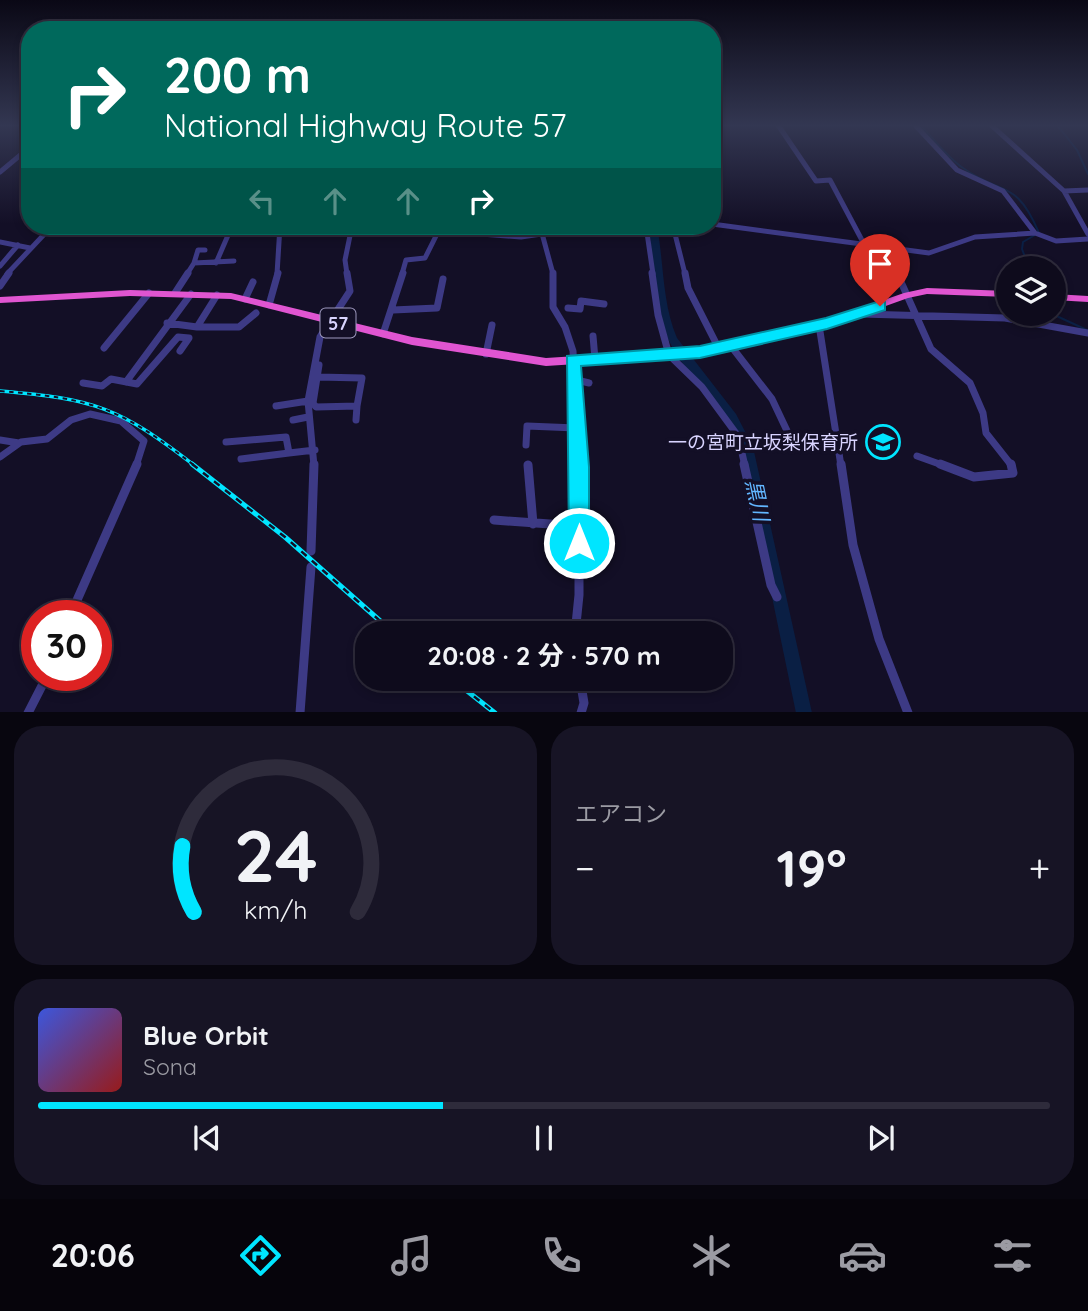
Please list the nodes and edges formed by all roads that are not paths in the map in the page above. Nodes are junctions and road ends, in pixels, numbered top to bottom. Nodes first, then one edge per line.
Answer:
1 (17, 158) edge
2 (801, 158) edge
3 (946, 158) edge
4 (1028, 158) edge
5 (0, 172) edge
6 (1088, 190) edge
7 (1064, 191) junction
8 (721, 225) edge
9 (1035, 233) junction
10 (43, 235) edge
11 (228, 235) edge
12 (280, 235) edge
13 (350, 235) edge
14 (436, 235) edge
15 (484, 235) edge
16 (507, 235) edge
17 (543, 235) edge
18 (647, 235) edge
19 (677, 235) edge
20 (1088, 237) edge
21 (0, 243) edge
22 (868, 244) junction
23 (18, 245) junction
24 (30, 248) junction
25 (205, 250) dead end
26 (234, 261) dead end
27 (194, 263) junction
28 (216, 263) junction
29 (0, 267) edge
30 (11, 269) junction
31 (443, 279) dead end
32 (253, 282) dead end
33 (0, 286) edge
34 (149, 293) junction
35 (175, 293) junction
36 (191, 293) junction
37 (996, 293) edge
38 (217, 295) junction
39 (907, 295) junction
40 (1066, 298) edge
41 (245, 299) junction
42 (1088, 299) edge
43 (0, 300) edge
44 (604, 304) dead end
45 (269, 305) junction
46 (568, 308) dead end
47 (393, 310) junction
48 (256, 313) dead end
49 (861, 314) junction
50 (917, 316) junction
51 (332, 321) junction
52 (167, 323) junction
53 (492, 325) dead end
54 (819, 325) junction
55 (197, 327) junction
56 (1088, 333) edge
57 (383, 334) junction
58 (593, 335) dead end
59 (155, 341) junction
60 (320, 344) junction
61 (171, 345) junction
62 (731, 346) junction
63 (104, 348) dead end
64 (719, 349) junction
65 (180, 351) dead end
66 (486, 354) junction
67 (672, 355) junction
68 (595, 359) junction
69 (573, 360) junction
70 (318, 377) junction
71 (573, 379) junction
72 (126, 382) junction
73 (83, 383) dead end
74 (589, 383) dead end
75 (308, 401) junction
76 (276, 406) dead end
77 (357, 406) junction
78 (309, 417) junction
79 (293, 420) dead end
80 (356, 420) dead end
81 (576, 428) junction
82 (789, 435) dead end
83 (0, 440) edge
84 (226, 442) dead end
85 (19, 443) junction
86 (527, 445) dead end
87 (314, 450) junction
88 (289, 453) junction
89 (917, 456) dead end
90 (0, 457) edge
91 (241, 459) dead end
92 (528, 465) dead end
93 (494, 520) dead end
94 (533, 524) junction
95 (578, 526) junction
96 (311, 551) dead end
97 (312, 567) dead end
98 (777, 597) dead end
99 (76, 600) edge
100 (576, 621) edge
101 (39, 691) edge
102 (582, 691) edge
103 (28, 712) edge
104 (300, 712) edge
105 (581, 712) edge
106 (908, 712) edge

1 - 5 street
2 - 22 street
3 - 9 street
4 - 7 street
6 - 7 street
7 - 20 street
8 - 22 street
9 - 20 street
9 - 22 street
10 - 24 street
11 - 28 street
12 - 45 street
13 - 51 street
14 - 47 street
15 - 16 street
17 - 69 street
18 - 67 street
19 - 64 street
21 - 23 street
22 - 39 street
23 - 24 street
23 - 29 street
24 - 30 street
25 - 27 street
26 - 28 street
27 - 28 street
27 - 35 street
29 - 30 street
30 - 33 street
31 - 47 street
32 - 41 street
34 - 35 highway, 57
34 - 43 highway, 57
34 - 63 street
35 - 36 highway, 57
36 - 38 highway, 57
36 - 52 street
37 - 39 highway, 57
38 - 41 highway, 57
38 - 55 street
39 - 49 highway, 57
39 - 50 street
40 - 42 highway
41 - 45 highway, 57
44 - 46 street
45 - 51 highway, 57
47 - 57 street
48 - 55 street
49 - 50 street
49 - 54 highway, 57
50 - 56 street
50 - 89 street
51 - 57 highway, 57
51 - 60 street
52 - 55 street
52 - 59 street
53 - 66 street
54 - 62 highway, 57
54 - 106 street
57 - 66 highway, 57
58 - 68 street
59 - 61 street
59 - 72 street
60 - 70 street
60 - 75 street
61 - 65 street
61 - 72 street
62 - 64 highway, 57
62 - 82 street
64 - 67 highway, 57
66 - 69 highway, 57
67 - 68 highway, 57
67 - 98 street
68 - 69 highway, 57
69 - 71 street
70 - 77 street
70 - 77 street
71 - 74 street
71 - 81 street
72 - 73 street
75 - 76 street
75 - 78 street
77 - 80 street
78 - 79 street
78 - 87 street
81 - 86 street
81 - 95 street
83 - 85 street
84 - 88 street
85 - 90 street
85 - 99 street
87 - 88 street
87 - 96 street
88 - 91 street
92 - 94 street
93 - 94 street
94 - 95 street
95 - 100 street
97 - 104 street
101 - 103 street
102 - 105 street

